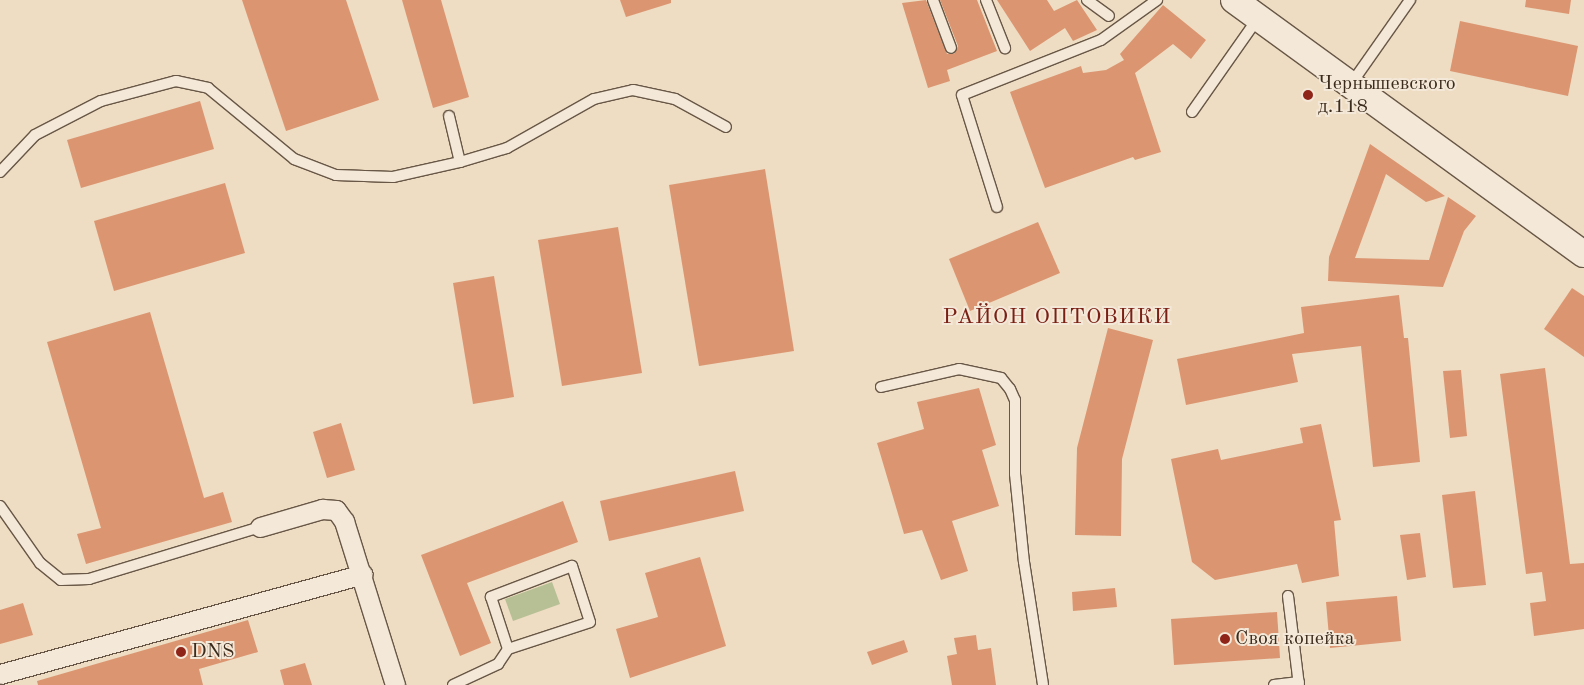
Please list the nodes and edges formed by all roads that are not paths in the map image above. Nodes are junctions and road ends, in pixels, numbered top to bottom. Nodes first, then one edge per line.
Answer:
1 (933, 0) edge
2 (986, 0) edge
3 (1087, 0) edge
4 (1157, 0) edge
5 (1234, 0) edge
6 (1410, 0) edge
7 (1109, 16) dead end
8 (1258, 18) junction
9 (951, 48) dead end
10 (1005, 48) dead end
11 (1351, 85) junction
12 (1192, 112) dead end
13 (449, 116) dead end
14 (726, 127) dead end
15 (460, 162) junction
16 (0, 172) edge
17 (997, 206) dead end
18 (1584, 254) edge
19 (881, 387) dead end
20 (0, 506) edge
21 (260, 527) joint
22 (362, 574) junction
23 (1288, 596) dead end
24 (508, 649) junction
25 (0, 674) edge
26 (1299, 683) edge
27 (395, 685) edge
28 (453, 685) edge
29 (1043, 685) edge
30 (1274, 685) edge

1 - 9 lane
2 - 10 lane
3 - 7 lane
4 - 17 lane
5 - 8 main road
6 - 11 lane
8 - 11 main road
8 - 12 lane
11 - 18 main road
13 - 15 lane
14 - 15 lane
15 - 16 lane
19 - 29 lane
20 - 21 lane
21 - 22 street
22 - 25 street
22 - 27 street
23 - 26 lane
24 - 24 lane
24 - 28 lane
26 - 30 lane

